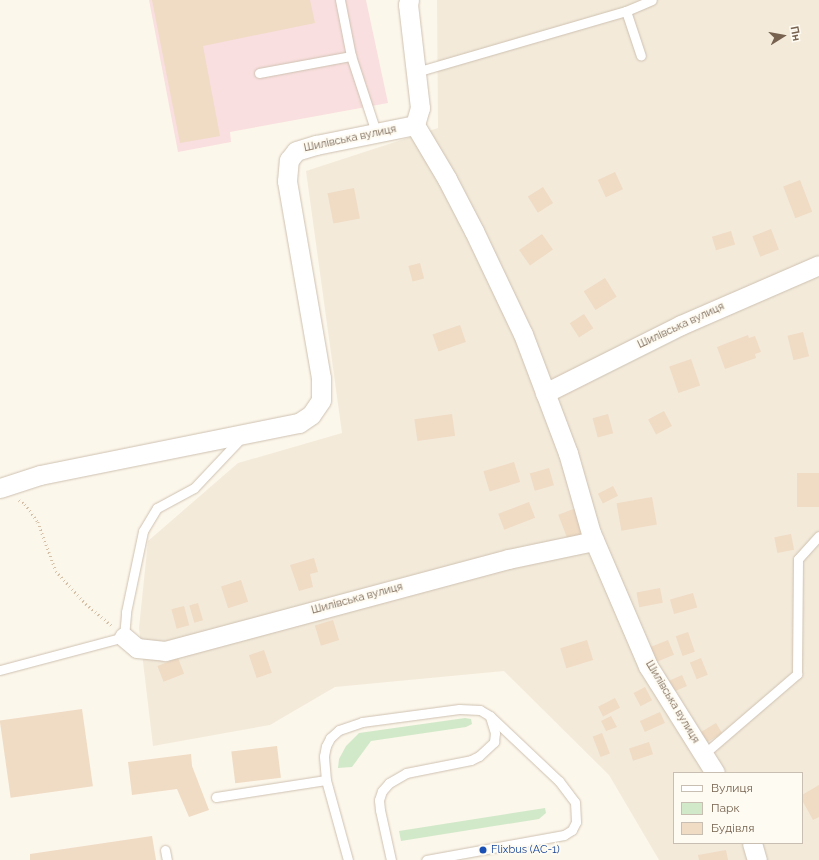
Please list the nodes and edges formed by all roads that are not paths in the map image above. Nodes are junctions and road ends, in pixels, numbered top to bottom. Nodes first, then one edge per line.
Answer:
1 (340, 0) edge
2 (409, 0) edge
3 (652, 0) edge
4 (626, 11) junction
5 (351, 56) junction
6 (641, 56) dead end
7 (416, 72) junction
8 (259, 73) dead end
9 (415, 125) junction
10 (376, 132) junction
11 (819, 265) edge
12 (545, 393) junction
13 (246, 433) junction
14 (0, 488) edge
15 (819, 536) edge
16 (594, 541) junction
17 (124, 637) junction
18 (0, 670) edge
19 (490, 716) junction
20 (704, 754) junction
21 (714, 772) edge
22 (326, 780) junction
23 (216, 797) dead end
24 (752, 844) edge
25 (166, 850) dead end
26 (167, 860) edge
27 (348, 860) edge
28 (391, 860) edge
29 (426, 860) edge
30 (757, 860) edge

1 - 5 lane
2 - 7 street
3 - 4 lane
4 - 6 lane
4 - 7 lane
5 - 8 lane
5 - 10 lane
7 - 9 street
9 - 10 street, Шилівська вулиця
9 - 12 street, Шилівська вулиця
10 - 13 street, Шилівська вулиця
11 - 12 street, Шилівська вулиця
12 - 16 street, Шилівська вулиця
13 - 14 street
13 - 17 lane
15 - 20 lane
16 - 17 street, Шилівська вулиця
16 - 20 street, Шилівська вулиця
17 - 18 lane
19 - 22 lane
19 - 28 lane
19 - 29 lane
20 - 21 street, Шилівська вулиця
22 - 23 lane
22 - 27 lane
24 - 30 street
25 - 26 lane

